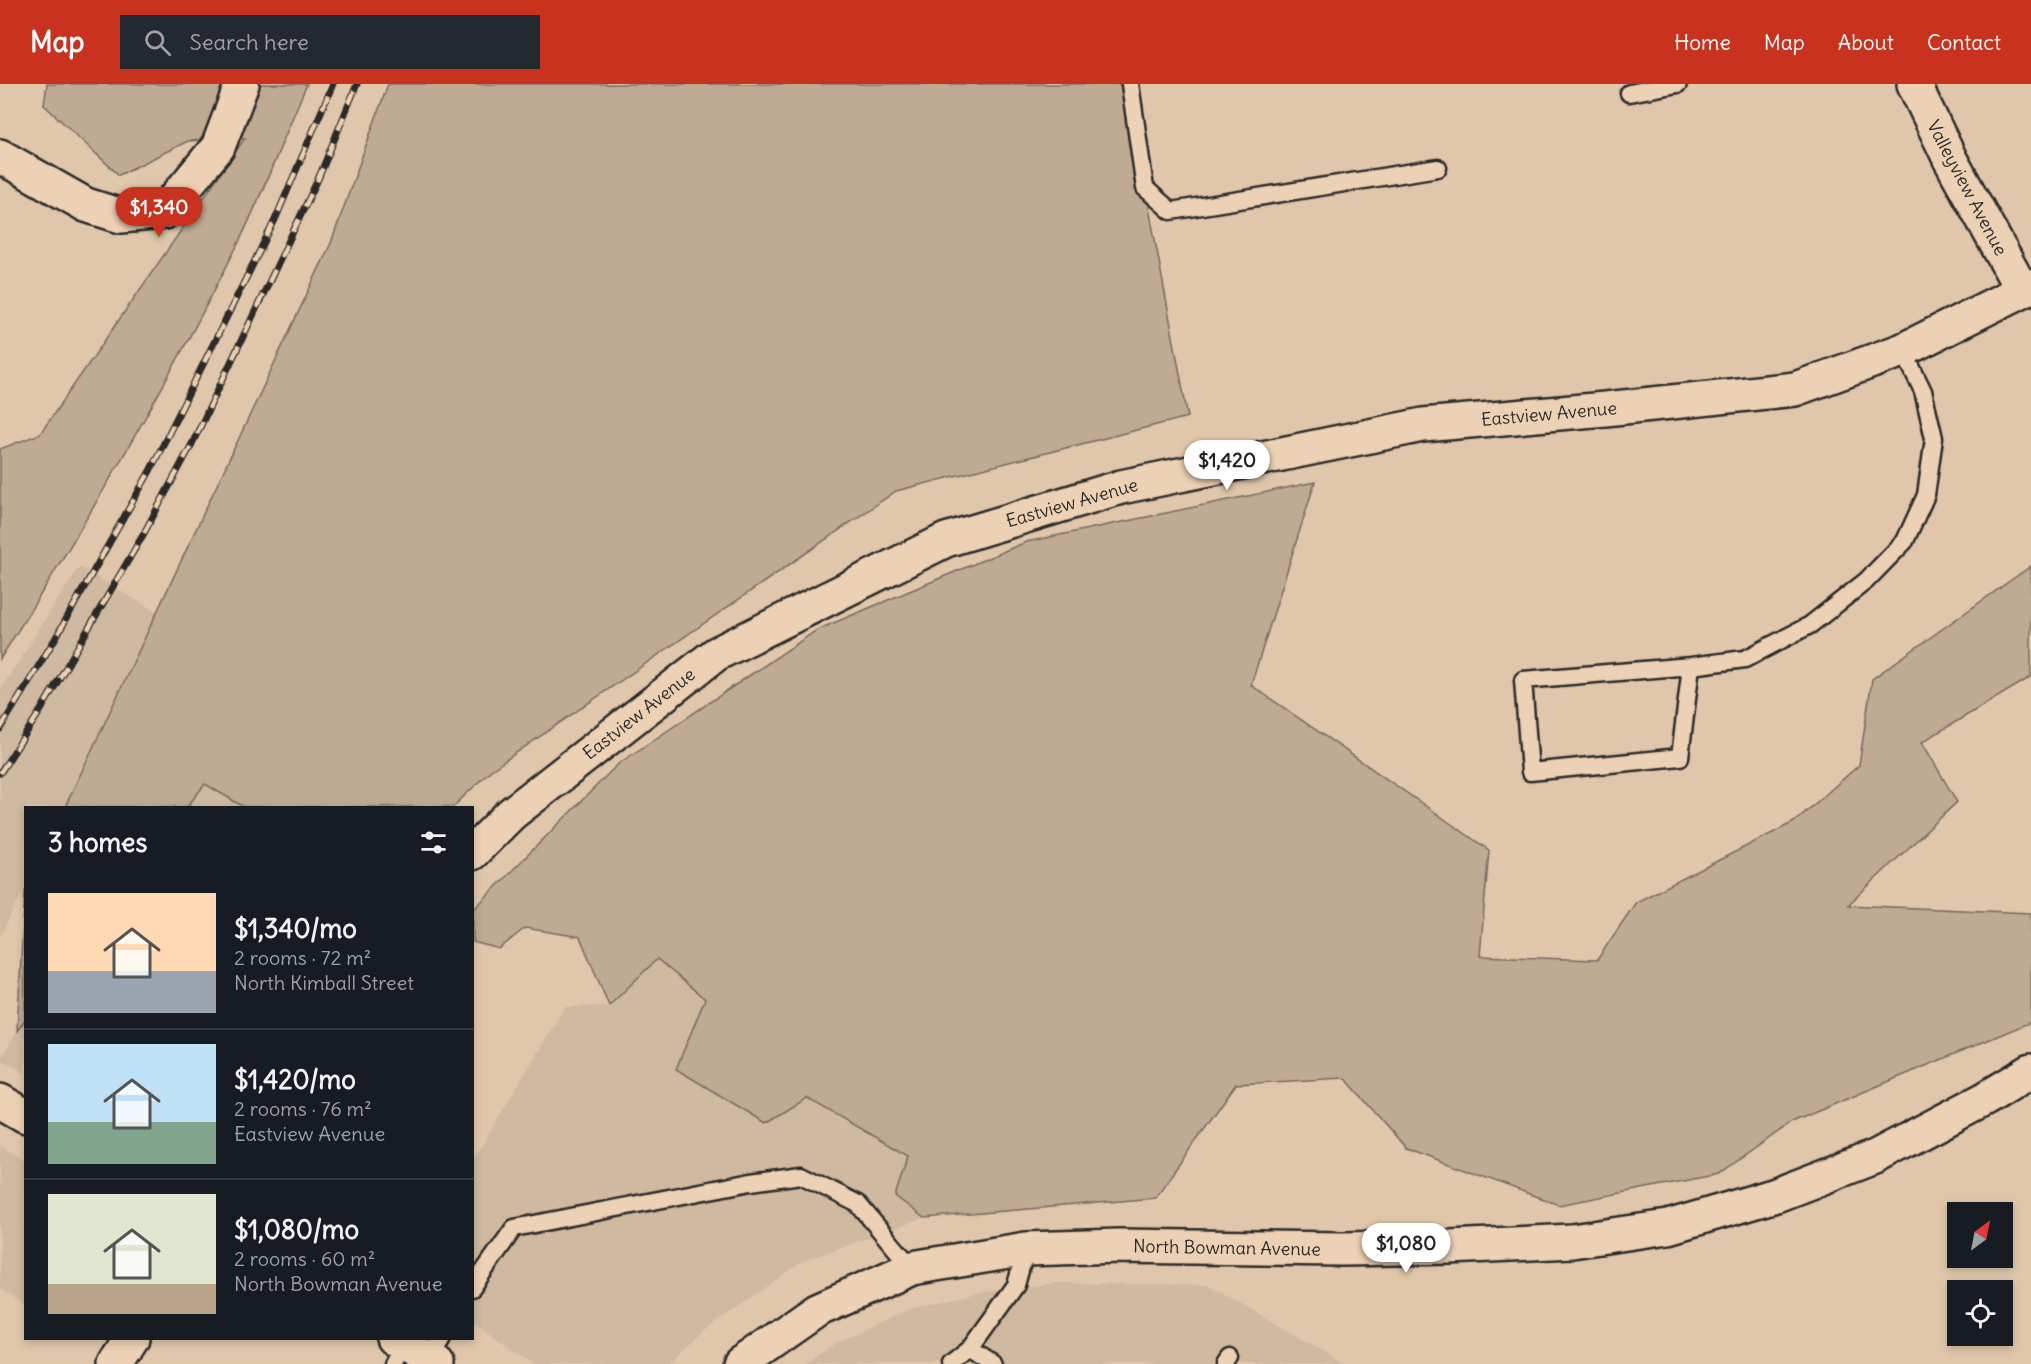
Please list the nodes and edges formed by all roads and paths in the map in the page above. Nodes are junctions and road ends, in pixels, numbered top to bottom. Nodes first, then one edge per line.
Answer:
1 (242, 84) edge
2 (1130, 84) edge
3 (1678, 84) edge
4 (1914, 84) edge
5 (1629, 93) dead end
6 (0, 156) edge
7 (1438, 168) dead end
8 (2026, 288) edge
9 (1904, 350) junction
10 (1691, 666) junction
11 (474, 852) edge
12 (2031, 1071) edge
13 (0, 1101) edge
14 (24, 1115) edge
15 (1026, 1249) junction
16 (912, 1268) junction
17 (474, 1285) edge
18 (131, 1340) edge
19 (970, 1349) junction
20 (116, 1364) edge
21 (740, 1364) edge
22 (951, 1364) edge
23 (993, 1364) edge

1 - 6 street
2 - 7 lane
3 - 5 lane
4 - 8 street, Valleyview Avenue
8 - 9 street, Eastview Avenue
9 - 10 lane
9 - 11 street, Eastview Avenue
10 - 10 lane
12 - 15 street, North Bowman Avenue
13 - 14 street
15 - 16 street, North Bowman Avenue
15 - 19 lane
16 - 17 lane
16 - 21 street, North Bowman Avenue
18 - 20 street
19 - 22 lane
19 - 23 lane

